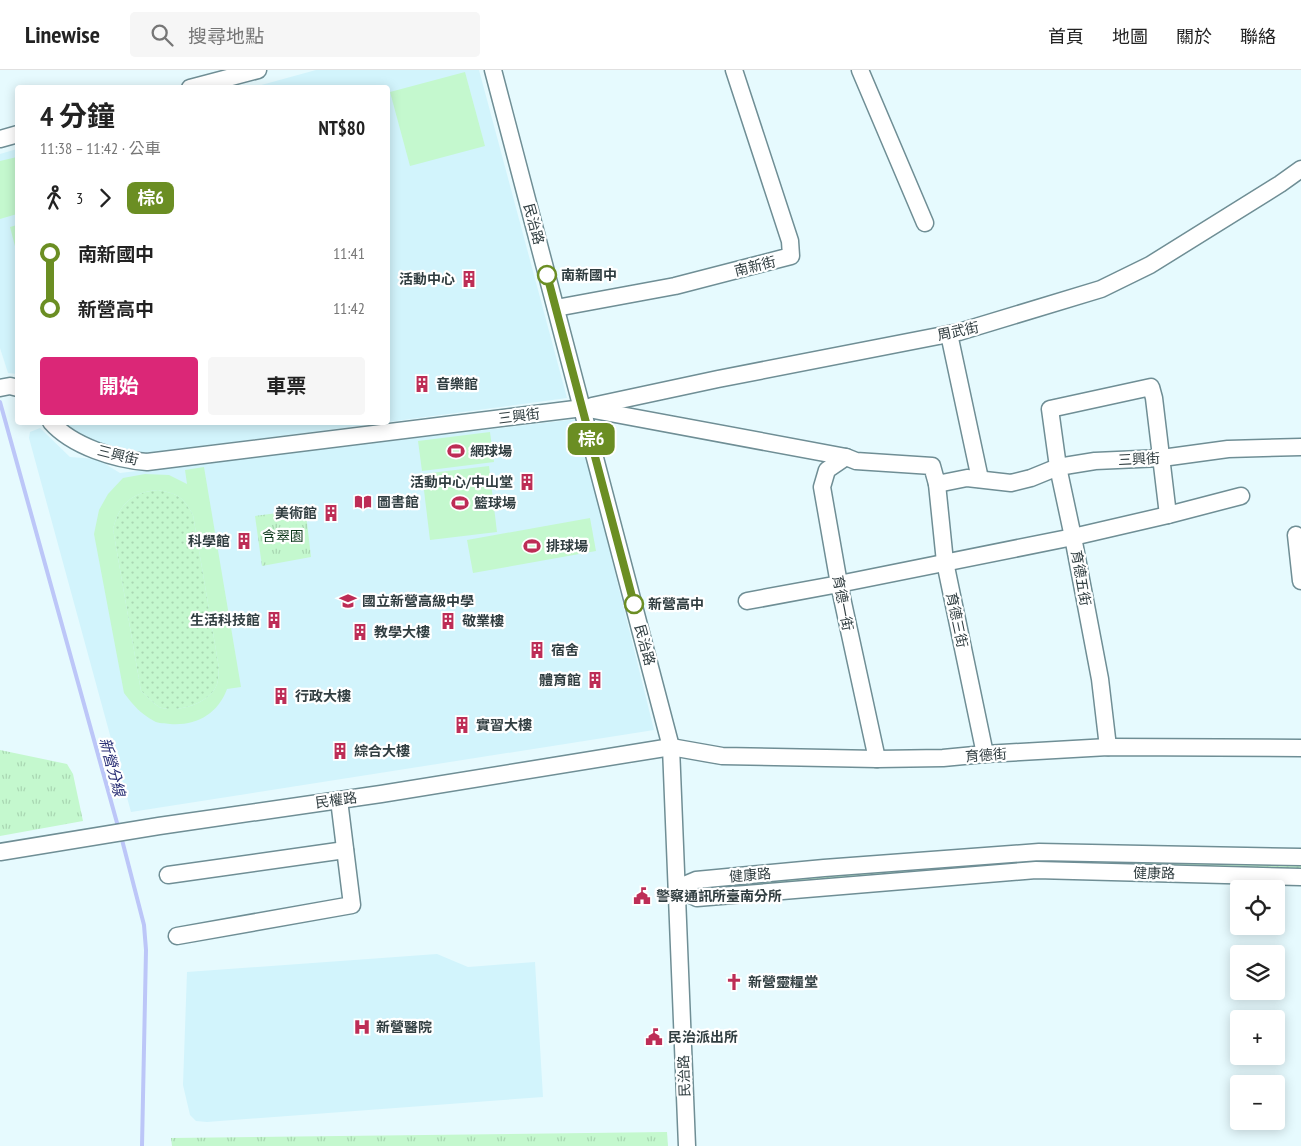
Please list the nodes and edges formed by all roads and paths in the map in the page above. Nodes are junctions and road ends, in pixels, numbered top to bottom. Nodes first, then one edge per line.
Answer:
1 (258, 70) edge
2 (493, 70) edge
3 (734, 70) edge
4 (860, 70) edge
5 (201, 85) edge
6 (15, 135) edge
7 (0, 139) edge
8 (1301, 169) edge
9 (925, 223) dead end
10 (556, 308) junction
11 (949, 334) junction
12 (583, 408) junction
13 (54, 425) edge
14 (1301, 447) edge
15 (846, 457) junction
16 (1162, 458) junction
17 (1058, 467) junction
18 (980, 479) junction
19 (937, 484) junction
20 (1241, 496) dead end
21 (1168, 515) junction
22 (1296, 535) dead end
23 (1073, 537) junction
24 (945, 562) junction
25 (1301, 581) edge
26 (839, 584) junction
27 (747, 601) dead end
28 (671, 747) junction
29 (1108, 747) junction
30 (1301, 748) edge
31 (985, 754) junction
32 (877, 759) junction
33 (339, 800) junction
34 (345, 850) junction
35 (0, 852) edge
36 (1097, 853) junction
37 (1301, 857) edge
38 (1097, 872) junction
39 (168, 876) dead end
40 (1301, 877) edge
41 (677, 888) junction
42 (177, 936) dead end
43 (687, 1146) edge

1 - 5 street
2 - 10 street, 民治路
3 - 10 street, 南新街
4 - 9 street
6 - 7 street
8 - 11 street, 周武街
10 - 12 street, 民治路
11 - 12 street, 周武街
11 - 18 street
12 - 13 street, 三興街
12 - 15 street, 三興街
12 - 28 street, 民治路
14 - 16 street, 三興街
15 - 19 street, 三興街
15 - 26 street, 育德一街
16 - 17 street, 三興街
16 - 17 street, 育德五街
16 - 21 street
17 - 18 street, 三興街
17 - 23 street, 育德五街
18 - 19 street, 三興街
19 - 24 street, 育德三街
20 - 21 street
21 - 23 street
22 - 25 street
23 - 24 street
23 - 29 street, 育德五街
24 - 26 street
24 - 31 street, 育德三街
26 - 27 street
26 - 32 street, 育德一街
28 - 32 street, 育德街
28 - 33 street, 民權路
28 - 41 street, 民治路
29 - 30 street, 育德街
29 - 31 street, 育德街
31 - 32 street, 育德街
33 - 34 street
33 - 35 street, 民權路
34 - 39 street
34 - 42 street
36 - 37 street, 健康路
36 - 38 street
36 - 41 street, 健康路
38 - 40 street, 健康路
38 - 41 street, 健康路
41 - 43 street, 民治路

